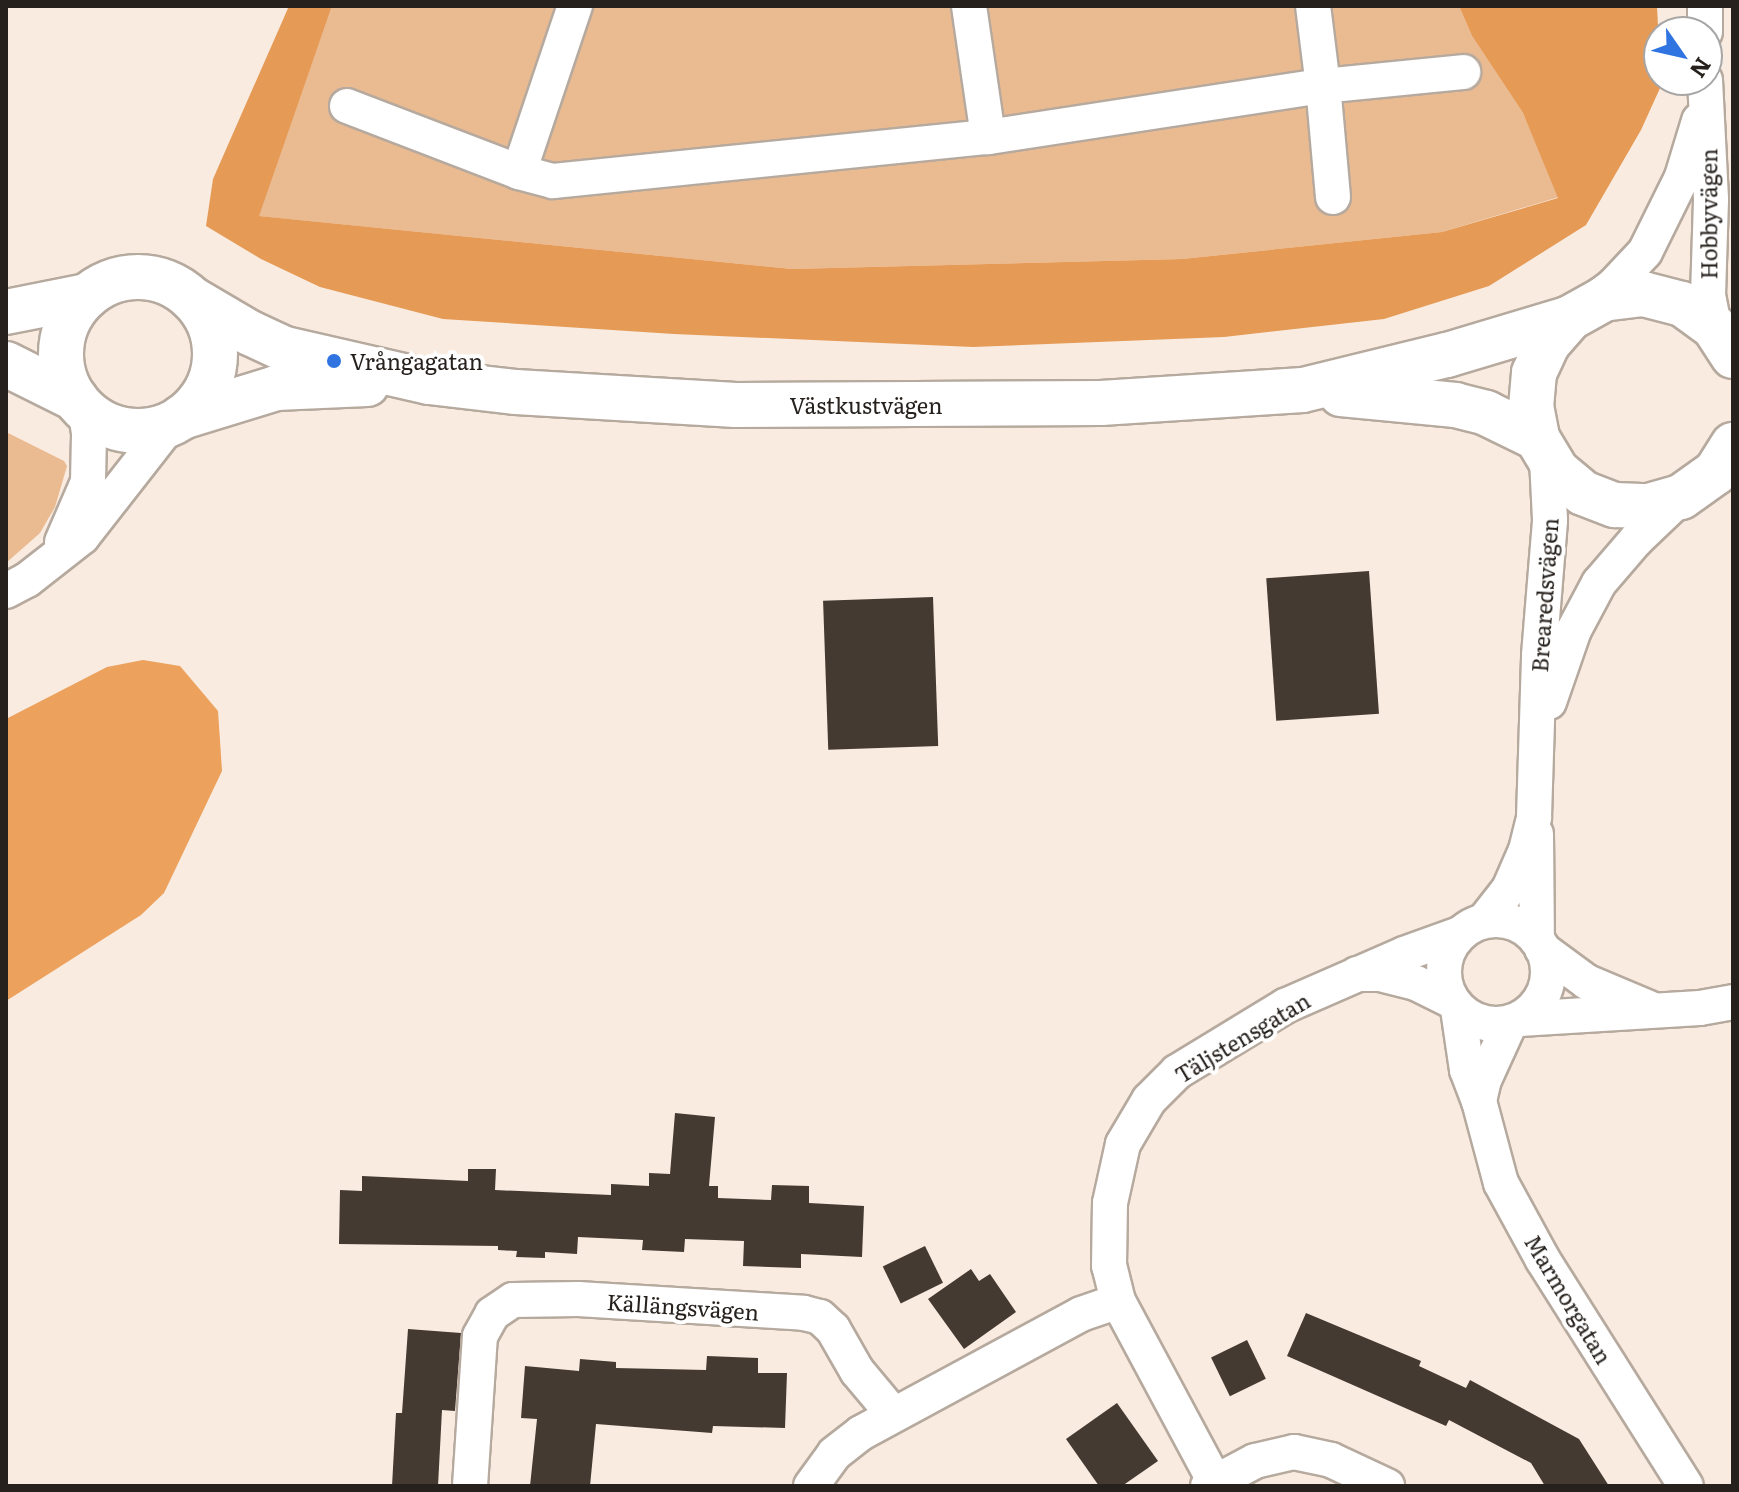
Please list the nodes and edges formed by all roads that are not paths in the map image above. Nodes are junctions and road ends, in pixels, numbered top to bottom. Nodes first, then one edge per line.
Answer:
1 (575, 6) edge
2 (969, 6) edge
3 (1313, 6) edge
4 (1463, 72) dead end
5 (1323, 86) junction
6 (1703, 96) edge
7 (1704, 96) edge
8 (347, 106) dead end
9 (988, 137) junction
10 (519, 172) junction
11 (1333, 197) dead end
12 (87, 296) junction
13 (192, 299) junction
14 (6, 312) edge
15 (1578, 312) junction
16 (1727, 345) edge
17 (6, 364) edge
18 (429, 382) junction
19 (1303, 390) junction
20 (80, 404) junction
21 (176, 420) junction
22 (1733, 445) edge
23 (1542, 448) junction
24 (1706, 484) edge
25 (52, 560) junction
26 (6, 591) edge
27 (1539, 733) junction
28 (1534, 817) junction
29 (1472, 928) junction
30 (1540, 944) junction
31 (1357, 974) junction
32 (1733, 1002) edge
33 (1455, 1005) junction
34 (1649, 1008) junction
35 (1515, 1021) junction
36 (1479, 1101) junction
37 (1118, 1301) junction
38 (893, 1414) junction
39 (1211, 1484) edge
40 (470, 1486) edge
41 (811, 1486) edge
42 (1387, 1486) edge
43 (1686, 1486) edge

1 - 10 street
2 - 9 street
3 - 5 street
4 - 5 street
5 - 9 street
5 - 11 street
6 - 15 street, Hobbyvägen
7 - 16 street, Hobbyvägen
8 - 10 street
9 - 10 street
12 - 13 street, Västkustvägen
12 - 14 street, Västkustvägen
12 - 20 street
13 - 18 street, Västkustvägen
13 - 21 street
15 - 16 street, Västkustvägen
15 - 19 street, Västkustvägen
15 - 23 street
17 - 20 street, Västkustvägen
18 - 19 street, Västkustvägen
18 - 21 street, Västkustvägen
19 - 23 street, Västkustvägen
20 - 21 street, Västkustvägen
20 - 25 street
21 - 25 street
22 - 24 street
23 - 24 street, Västkustvägen
23 - 27 street, Brearedsvägen
24 - 27 street, Brearedsvägen
25 - 26 street
27 - 28 street, Brearedsvägen
28 - 29 street, Brearedsvägen
28 - 30 street, Brearedsvägen
29 - 30 street
29 - 31 street, Täljstensgatan
29 - 33 street
30 - 34 street
30 - 35 street
31 - 33 street
31 - 37 street, Täljstensgatan
32 - 34 street
33 - 35 street
33 - 36 street, Marmorgatan
34 - 35 street
35 - 36 street
36 - 43 street, Marmorgatan
37 - 38 street
37 - 39 street, Täljstensgatan
38 - 40 street, Källängsvägen
38 - 41 street
39 - 42 street, Täljstensgatan

